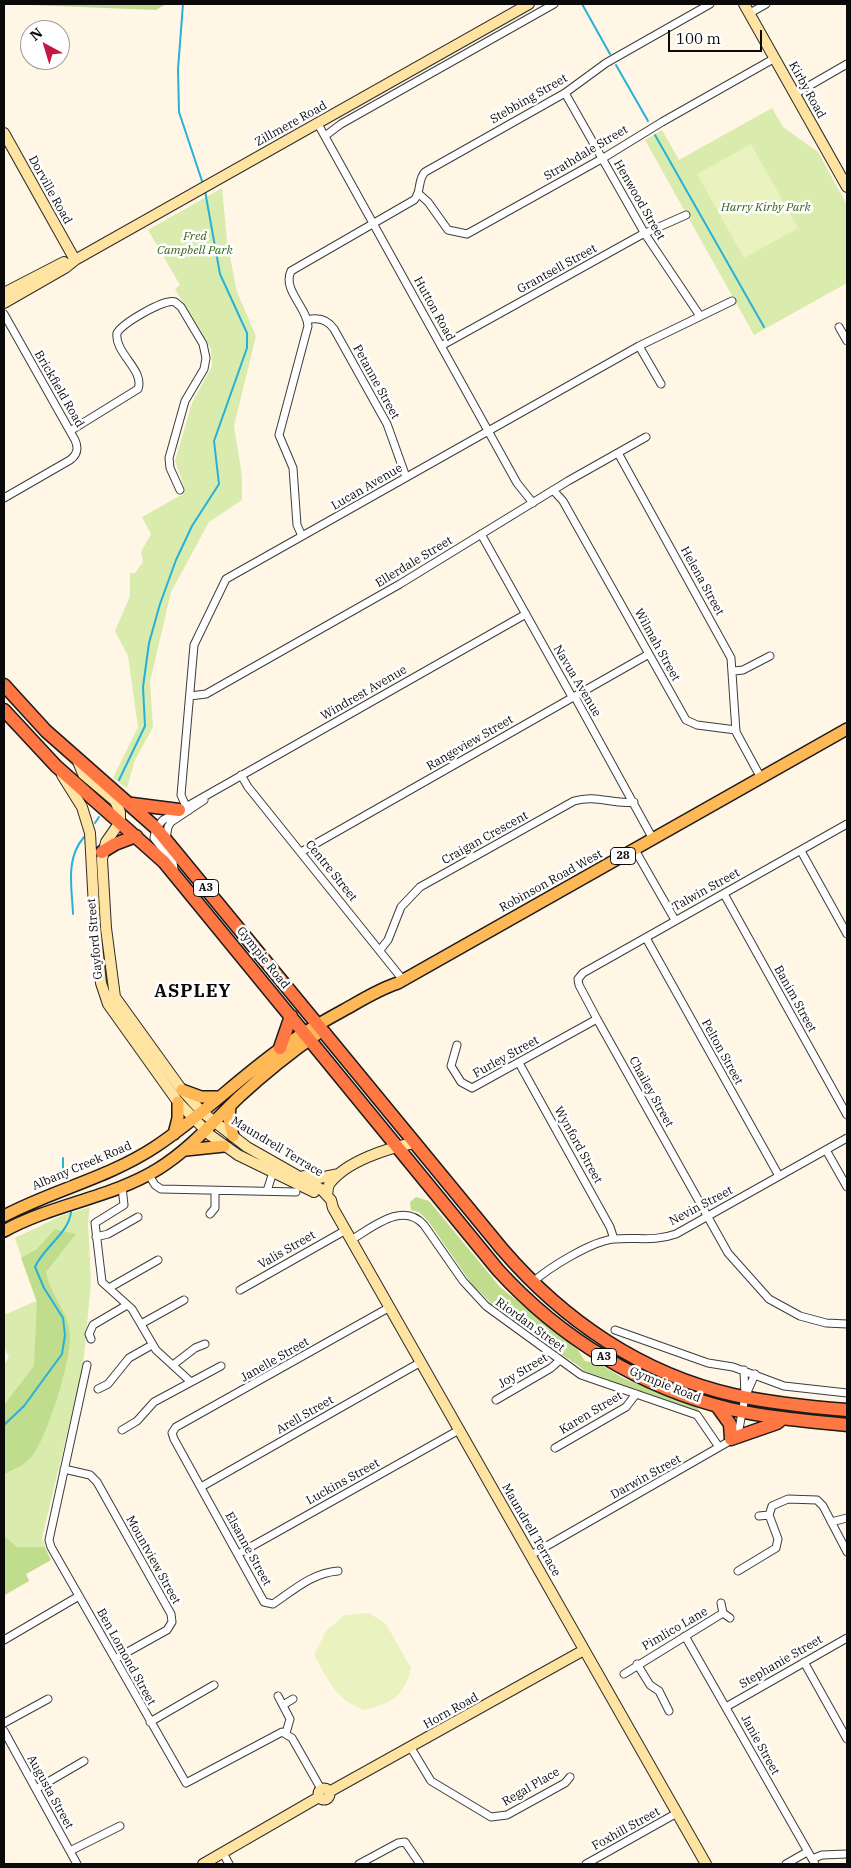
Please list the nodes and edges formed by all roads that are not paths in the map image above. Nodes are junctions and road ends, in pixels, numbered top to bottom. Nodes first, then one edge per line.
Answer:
1 (529, 4) edge
2 (554, 4) edge
3 (710, 4) edge
4 (766, 4) edge
5 (747, 8) edge
6 (519, 9) junction
7 (525, 20) junction
8 (774, 58) junction
9 (847, 64) edge
10 (565, 92) junction
11 (795, 94) junction
12 (318, 124) junction
13 (4, 133) edge
14 (325, 136) junction
15 (602, 159) junction
16 (847, 187) edge
17 (419, 194) junction
18 (686, 215) dead end
19 (373, 223) junction
20 (645, 234) junction
21 (75, 260) junction
22 (4, 293) edge
23 (732, 301) dead end
24 (4, 303) edge
25 (4, 314) edge
26 (700, 316) junction
27 (307, 320) junction
28 (840, 327) dead end
29 (847, 341) edge
30 (441, 346) junction
31 (639, 346) junction
32 (661, 384) dead end
33 (70, 430) junction
34 (489, 430) junction
35 (646, 437) dead end
36 (618, 453) junction
37 (406, 477) junction
38 (180, 490) dead end
39 (553, 490) junction
40 (4, 498) edge
41 (533, 503) junction
42 (481, 534) junction
43 (302, 536) junction
44 (526, 614) junction
45 (650, 654) junction
46 (770, 656) dead end
47 (734, 671) junction
48 (4, 685) edge
49 (190, 696) junction
50 (574, 697) junction
51 (4, 710) edge
52 (736, 730) junction
53 (847, 731) edge
54 (77, 757) junction
55 (56, 766) junction
56 (241, 776) junction
57 (761, 778) junction
58 (634, 802) junction
59 (132, 804) junction
60 (184, 809) junction
61 (120, 822) junction
62 (847, 824) edge
63 (156, 828) junction
64 (136, 836) junction
65 (653, 839) junction
66 (166, 840) junction
67 (635, 850) junction
68 (801, 851) junction
69 (102, 852) junction
70 (301, 852) junction
71 (174, 874) junction
72 (724, 894) junction
73 (675, 920) junction
74 (847, 934) edge
75 (646, 938) junction
76 (380, 950) junction
77 (578, 979) joint
78 (401, 982) junction
79 (291, 1016) junction
80 (597, 1019) junction
81 (320, 1028) junction
82 (307, 1036) junction
83 (457, 1045) dead end
84 (280, 1048) junction
85 (519, 1063) junction
86 (182, 1090) junction
87 (219, 1097) junction
88 (178, 1102) junction
89 (230, 1106) junction
90 (198, 1115) junction
91 (847, 1115) edge
92 (210, 1127) junction
93 (174, 1134) junction
94 (233, 1136) junction
95 (847, 1138) edge
96 (414, 1142) junction
97 (224, 1146) junction
98 (397, 1146) junction
99 (186, 1150) junction
100 (826, 1150) junction
101 (273, 1172) junction
102 (339, 1174) junction
103 (149, 1175) junction
104 (301, 1176) junction
105 (779, 1176) junction
106 (122, 1187) junction
107 (847, 1187) edge
108 (216, 1191) junction
109 (267, 1191) junction
110 (296, 1192) dead end
111 (327, 1194) junction
112 (333, 1208) junction
113 (210, 1214) dead end
114 (4, 1216) edge
115 (708, 1216) junction
116 (138, 1217) dead end
117 (346, 1230) junction
118 (4, 1231) edge
119 (96, 1237) junction
120 (351, 1240) junction
121 (614, 1240) junction
122 (502, 1249) junction
123 (158, 1260) dead end
124 (489, 1260) junction
125 (532, 1283) junction
126 (109, 1288) junction
127 (240, 1290) dead end
128 (184, 1300) dead end
129 (127, 1305) junction
130 (390, 1307) junction
131 (140, 1324) junction
132 (847, 1324) edge
133 (615, 1330) dead end
134 (91, 1339) dead end
135 (152, 1344) junction
136 (205, 1344) dead end
137 (560, 1360) junction
138 (421, 1362) junction
139 (86, 1365) dead end
140 (173, 1365) junction
141 (221, 1366) dead end
142 (744, 1370) junction
143 (755, 1374) junction
144 (190, 1382) junction
145 (98, 1389) dead end
146 (847, 1393) edge
147 (636, 1394) junction
148 (746, 1397) junction
149 (496, 1400) dead end
150 (717, 1406) junction
151 (847, 1410) edge
152 (743, 1412) junction
153 (782, 1419) junction
154 (847, 1425) edge
155 (122, 1430) dead end
156 (459, 1430) junction
157 (172, 1433) joint
158 (732, 1439) junction
159 (719, 1447) junction
160 (554, 1448) dead end
161 (64, 1469) junction
162 (201, 1487) junction
163 (769, 1515) junction
164 (759, 1516) dead end
165 (847, 1518) edge
166 (831, 1522) junction
167 (847, 1552) edge
168 (238, 1554) junction
169 (531, 1555) junction
170 (338, 1571) dead end
171 (738, 1571) dead end
172 (79, 1596) junction
173 (721, 1603) dead end
174 (686, 1636) junction
175 (847, 1638) edge
176 (4, 1640) edge
177 (584, 1650) junction
178 (115, 1660) junction
179 (804, 1662) junction
180 (637, 1664) junction
181 (624, 1674) dead end
182 (214, 1685) dead end
183 (278, 1696) dead end
184 (48, 1699) dead end
185 (293, 1699) dead end
186 (283, 1705) junction
187 (726, 1707) junction
188 (669, 1711) dead end
189 (150, 1722) junction
190 (4, 1724) edge
191 (4, 1731) edge
192 (286, 1734) junction
193 (847, 1739) edge
194 (411, 1748) junction
195 (84, 1762) dead end
196 (570, 1778) dead end
197 (36, 1789) junction
198 (323, 1793) junction
199 (677, 1813) junction
200 (120, 1826) dead end
201 (70, 1851) junction
202 (808, 1852) junction
203 (223, 1853) junction
204 (847, 1854) edge
205 (813, 1862) edge
206 (77, 1864) edge
207 (203, 1864) edge
208 (230, 1864) edge
209 (359, 1864) edge
210 (420, 1864) edge
211 (586, 1864) edge
212 (706, 1864) edge
213 (786, 1864) edge

1 - 6 main road, Zillmere Road
2 - 7 street, Zillmere Road
3 - 10 street, Stebbing Street
4 - 5 street
5 - 8 main road, Kirby Road
6 - 7 street
6 - 12 main road, Zillmere Road
7 - 14 street, Zillmere Road
8 - 11 main road, Kirby Road
8 - 15 street, Strathdale Street
9 - 11 street
10 - 15 street, Henwood Street
10 - 17 street, Stebbing Street
11 - 16 main road, Kirby Road
12 - 14 street, Hutton Road
12 - 21 main road, Zillmere Road
13 - 21 main road, Dorville Road
14 - 19 street, Hutton Road
15 - 17 street, Strathdale Street
15 - 20 street, Henwood Street
17 - 19 street
18 - 20 street, Grantsell Street
19 - 27 street
19 - 30 street, Hutton Road
20 - 26 street, Henwood Street
20 - 30 street, Grantsell Street
21 - 22 main road, Zillmere Road
21 - 24 main road, Zillmere Road
23 - 26 street, Lucan Avenue
25 - 33 street, Brickfield Road
26 - 31 street, Lucan Avenue
27 - 37 street, Petanne Street
27 - 43 street
28 - 29 street
30 - 34 street, Hutton Road
31 - 32 street
31 - 34 street, Lucan Avenue
33 - 38 street
33 - 40 street, Brickfield Road
34 - 37 street, Lucan Avenue
34 - 41 street, Hutton Road
35 - 36 street, Ellerdale Street
36 - 39 street, Ellerdale Street
36 - 47 street, Helena Street
37 - 43 street, Lucan Avenue
39 - 41 street, Ellerdale Street
39 - 45 street, Wilmah Street
41 - 42 street, Ellerdale Street
42 - 44 street, Navua Avenue
42 - 49 street, Ellerdale Street
43 - 49 street, Lucan Avenue
44 - 50 street, Navua Avenue
44 - 56 street, Windrest Avenue
45 - 50 street, Rangeview Street
45 - 52 street, Wilmah Street
46 - 47 street
47 - 52 street, Helena Street
48 - 54 highway, Gympie Road / A3
49 - 60 street, Lucan Avenue
50 - 58 street, Navua Avenue
50 - 70 street, Rangeview Street
51 - 55 highway, Gympie Road / A3
52 - 57 street
53 - 57 main road, Robinson Road West / 28
54 - 59 highway, Gympie Road / A3
54 - 61 main road
55 - 61 highway, Gympie Road / A3
55 - 88 main road, Gayford Street
56 - 60 street, Windrest Avenue
56 - 70 street, Centre Street
57 - 65 main road, Robinson Road West / 28
58 - 65 street, Navua Avenue
58 - 76 street, Craigan Crescent
59 - 60 highway
59 - 63 highway, Gympie Road / A3
60 - 63 street, Windrest Avenue
60 - 66 street, Windrest Avenue
61 - 64 highway, Gympie Road / A3
61 - 69 main road
62 - 68 street, Talwin Street
63 - 66 highway, Gympie Road / A3
63 - 71 street
64 - 69 highway
64 - 71 highway, Gympie Road / A3
65 - 67 main road, Robinson Road West / 28
66 - 81 highway, Gympie Road / A3
67 - 73 street
67 - 78 main road, Robinson Road West / 28
68 - 72 street, Talwin Street
68 - 74 street
69 - 86 main road, Gayford Street
70 - 76 street, Centre Street
71 - 79 highway, Gympie Road / A3
72 - 73 street, Talwin Street
72 - 91 street, Banim Street
73 - 75 street, Talwin Street
75 - 77 street, Talwin Street
75 - 105 street, Pelton Street
76 - 78 street, Centre Street
77 - 80 street, Chailey Street
78 - 81 main road, Robinson Road West / 28
79 - 82 highway, Gympie Road / A3
79 - 84 highway
80 - 85 street, Furley Street
80 - 115 street, Chailey Street
81 - 82 main road, Robinson Road West / 28
81 - 96 highway, Gympie Road / A3
82 - 84 main road, Robinson Road West / 28
82 - 89 main road, Robinson Road West / 28
82 - 98 highway, Gympie Road / A3
83 - 85 street, Furley Street
84 - 87 main road, Robinson Road West / 28
85 - 121 street, Wynford Street
86 - 87 main road
86 - 90 main road, Gayford Street
87 - 90 main road, Robinson Road West / 28
88 - 90 main road, Gayford Street
88 - 93 main road
89 - 92 main road, Robinson Road West / 28
89 - 94 main road
90 - 92 main road, Maundrell Terrace
90 - 93 main road, Albany Creek Road / 28
92 - 94 main road, Maundrell Terrace
92 - 97 main road, Maundrell Terrace
92 - 99 main road, 28
93 - 114 main road, Albany Creek Road / 28
94 - 104 main road, Maundrell Terrace
95 - 100 street, Nevin Street
96 - 98 main road
96 - 122 highway, Gympie Road / A3
97 - 99 main road
97 - 101 main road, Maundrell Terrace
98 - 102 main road
98 - 124 highway, Gympie Road / A3
99 - 103 main road, 28
100 - 105 street, Nevin Street
100 - 107 street
101 - 109 street
101 - 112 main road, Maundrell Terrace
102 - 104 main road
102 - 111 main road
103 - 106 main road, 28
103 - 108 street
104 - 111 main road, Maundrell Terrace
105 - 115 street, Nevin Street
106 - 118 main road, 28
106 - 119 street
108 - 109 street
108 - 113 street
109 - 110 street
111 - 112 main road, Maundrell Terrace
112 - 117 main road, Maundrell Terrace
115 - 121 street, Nevin Street
115 - 132 street, Chailey Street
116 - 119 street
117 - 120 main road, Maundrell Terrace
117 - 127 street, Valis Street
119 - 126 street
120 - 130 main road, Maundrell Terrace
120 - 137 street, Riordan Street
121 - 125 street, Nevin Street
122 - 124 highway
122 - 125 highway, Gympie Road / A3
123 - 126 street
124 - 150 highway, Gympie Road / A3
125 - 148 highway, Gympie Road / A3
126 - 129 street
128 - 131 street
129 - 131 street
129 - 134 street
130 - 138 main road, Maundrell Terrace
130 - 157 street, Janelle Street
131 - 135 street
133 - 142 street
135 - 140 street
135 - 145 street
136 - 140 street
137 - 147 street, Riordan Street
137 - 149 street, Joy Street
138 - 156 main road, Maundrell Terrace
138 - 162 street, Arell Street
139 - 161 street, Ben Lomond Street
140 - 144 street
141 - 144 street
142 - 143 street
142 - 148 street
143 - 146 street
143 - 148 street
144 - 155 street
147 - 159 street, Riordan Street
147 - 160 street, Karen Street
148 - 151 highway, Gympie Road / A3
148 - 152 street
150 - 152 highway, Gympie Road / A3
150 - 158 highway
152 - 153 highway, Gympie Road / A3
152 - 158 street
153 - 154 highway, Gympie Road / A3
153 - 158 highway
156 - 168 street, Luckins Street
156 - 169 main road, Maundrell Terrace
157 - 162 street, Elsanne Street
158 - 159 street, Darwin Street
159 - 169 street, Darwin Street
161 - 172 street, Ben Lomond Street
161 - 178 street, Mountview Street
162 - 168 street, Elsanne Street
163 - 164 street
163 - 166 street
163 - 171 street
165 - 166 street
166 - 167 street
168 - 170 street, Elsanne Street
169 - 177 main road, Maundrell Terrace
172 - 176 street
172 - 178 street, Ben Lomond Street
173 - 174 street, Pimlico Lane
174 - 180 street, Pimlico Lane
174 - 187 street, Janie Street
175 - 179 street, Stephanie Street
177 - 194 main road, Horn Road
177 - 199 main road, Maundrell Terrace
178 - 189 street, Ben Lomond Street
179 - 187 street, Stephanie Street
179 - 193 street
180 - 181 street, Pimlico Lane
180 - 188 street, Pimlico Lane
182 - 189 street
183 - 186 street
184 - 190 street
185 - 186 street
186 - 192 street
187 - 202 street, Janie Street
189 - 192 street, Ben Lomond Street
191 - 197 street, Augusta Street
192 - 198 street
194 - 196 street, Regal Place
194 - 198 main road, Horn Road
195 - 197 street
197 - 201 street, Augusta Street
198 - 203 main road, Horn Road
199 - 211 street, Foxhill Street
199 - 212 main road, Maundrell Terrace
200 - 201 street
201 - 206 street, Augusta Street
202 - 205 street, Janie Street
202 - 213 street
203 - 207 main road, Horn Road
203 - 208 street
204 - 205 street
209 - 210 street

